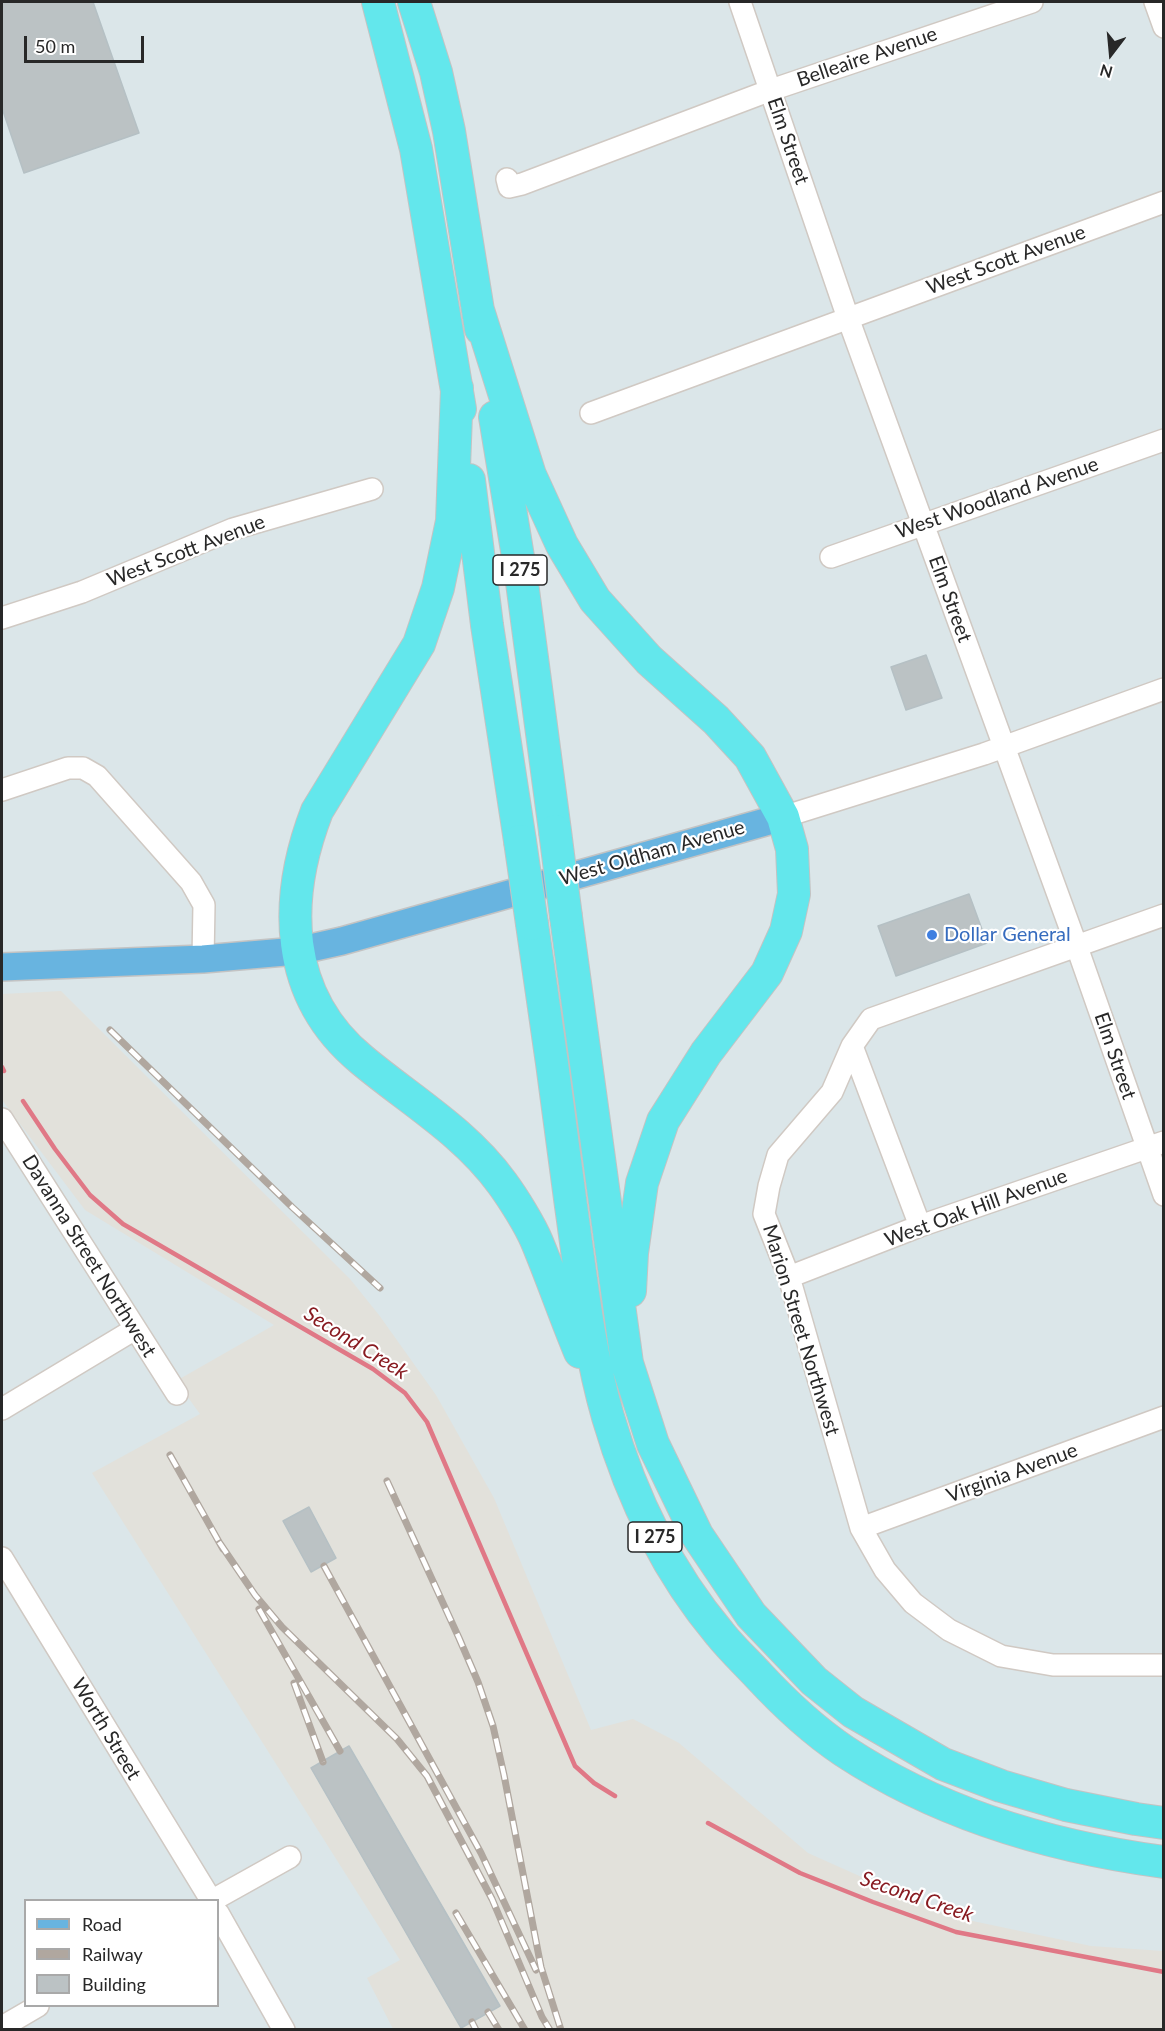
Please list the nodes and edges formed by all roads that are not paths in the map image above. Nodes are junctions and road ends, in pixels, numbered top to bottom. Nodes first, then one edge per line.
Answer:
1 (378, 2) edge
2 (414, 2) edge
3 (428, 2) edge
4 (740, 2) edge
5 (1032, 2) edge
6 (1155, 2) edge
7 (1164, 27) edge
8 (436, 72) junction
9 (771, 90) junction
10 (507, 179) dead end
11 (1164, 202) edge
12 (478, 310) junction
13 (848, 318) junction
14 (457, 388) junction
15 (591, 413) dead end
16 (1164, 440) edge
17 (372, 489) dead end
18 (923, 525) junction
19 (831, 557) dead end
20 (2, 618) edge
21 (1164, 689) edge
22 (1003, 747) junction
23 (2, 790) edge
24 (783, 817) junction
25 (1164, 915) edge
26 (1077, 946) junction
27 (297, 951) junction
28 (203, 959) junction
29 (2, 967) edge
30 (852, 1047) junction
31 (2, 1119) edge
32 (1155, 1145) edge
33 (1164, 1195) edge
34 (920, 1226) junction
35 (789, 1277) junction
36 (135, 1329) junction
37 (627, 1363) junction
38 (177, 1394) dead end
39 (2, 1409) edge
40 (608, 1416) junction
41 (1164, 1417) edge
42 (861, 1528) junction
43 (2, 1558) edge
44 (1164, 1665) edge
45 (1164, 1823) edge
46 (290, 1857) dead end
47 (1164, 1862) edge
48 (211, 1899) edge
49 (214, 1899) edge
50 (219, 1915) edge
51 (36, 2007) edge
52 (2, 2027) edge
53 (284, 2030) edge

1 - 14 highway, I 275
2 - 8 highway, I 275
3 - 8 highway
4 - 9 street, Elm Street
5 - 9 street, Belleaire Avenue
6 - 7 street
8 - 12 highway, I 275
9 - 10 street, Belleaire Avenue
9 - 13 street, Elm Street
11 - 13 street, West Scott Avenue
12 - 24 highway
12 - 37 highway, I 275, bridge
13 - 15 street, West Scott Avenue
13 - 18 street, Elm Street
14 - 27 highway
14 - 40 highway, I 275, bridge
16 - 18 street, West Woodland Avenue
17 - 20 street, West Scott Avenue
18 - 19 street, West Woodland Avenue
18 - 22 street, Elm Street
21 - 22 street, West Oldham Avenue
22 - 24 street, West Oldham Avenue
22 - 26 street, Elm Street
23 - 28 street
24 - 27 main road, West Oldham Avenue
24 - 37 highway
25 - 26 street
26 - 30 street, Marion Street Northwest
26 - 32 street, Elm Street
27 - 28 main road, West Oldham Avenue
27 - 40 highway
28 - 29 main road, West Oldham Avenue
30 - 34 street
30 - 35 street, Marion Street Northwest
31 - 36 street, Davanna Street Northwest
32 - 33 street, Elm Street
32 - 34 street, West Oak Hill Avenue
34 - 35 street, West Oak Hill Avenue
35 - 42 street, Marion Street Northwest
36 - 38 street, Davanna Street Northwest
36 - 39 street
37 - 45 highway, I 275
40 - 47 highway, I 275
41 - 42 street, Virginia Avenue
42 - 44 street, Marion Street Northwest
43 - 48 street, Worth Street
46 - 49 street
50 - 53 street
51 - 52 street

